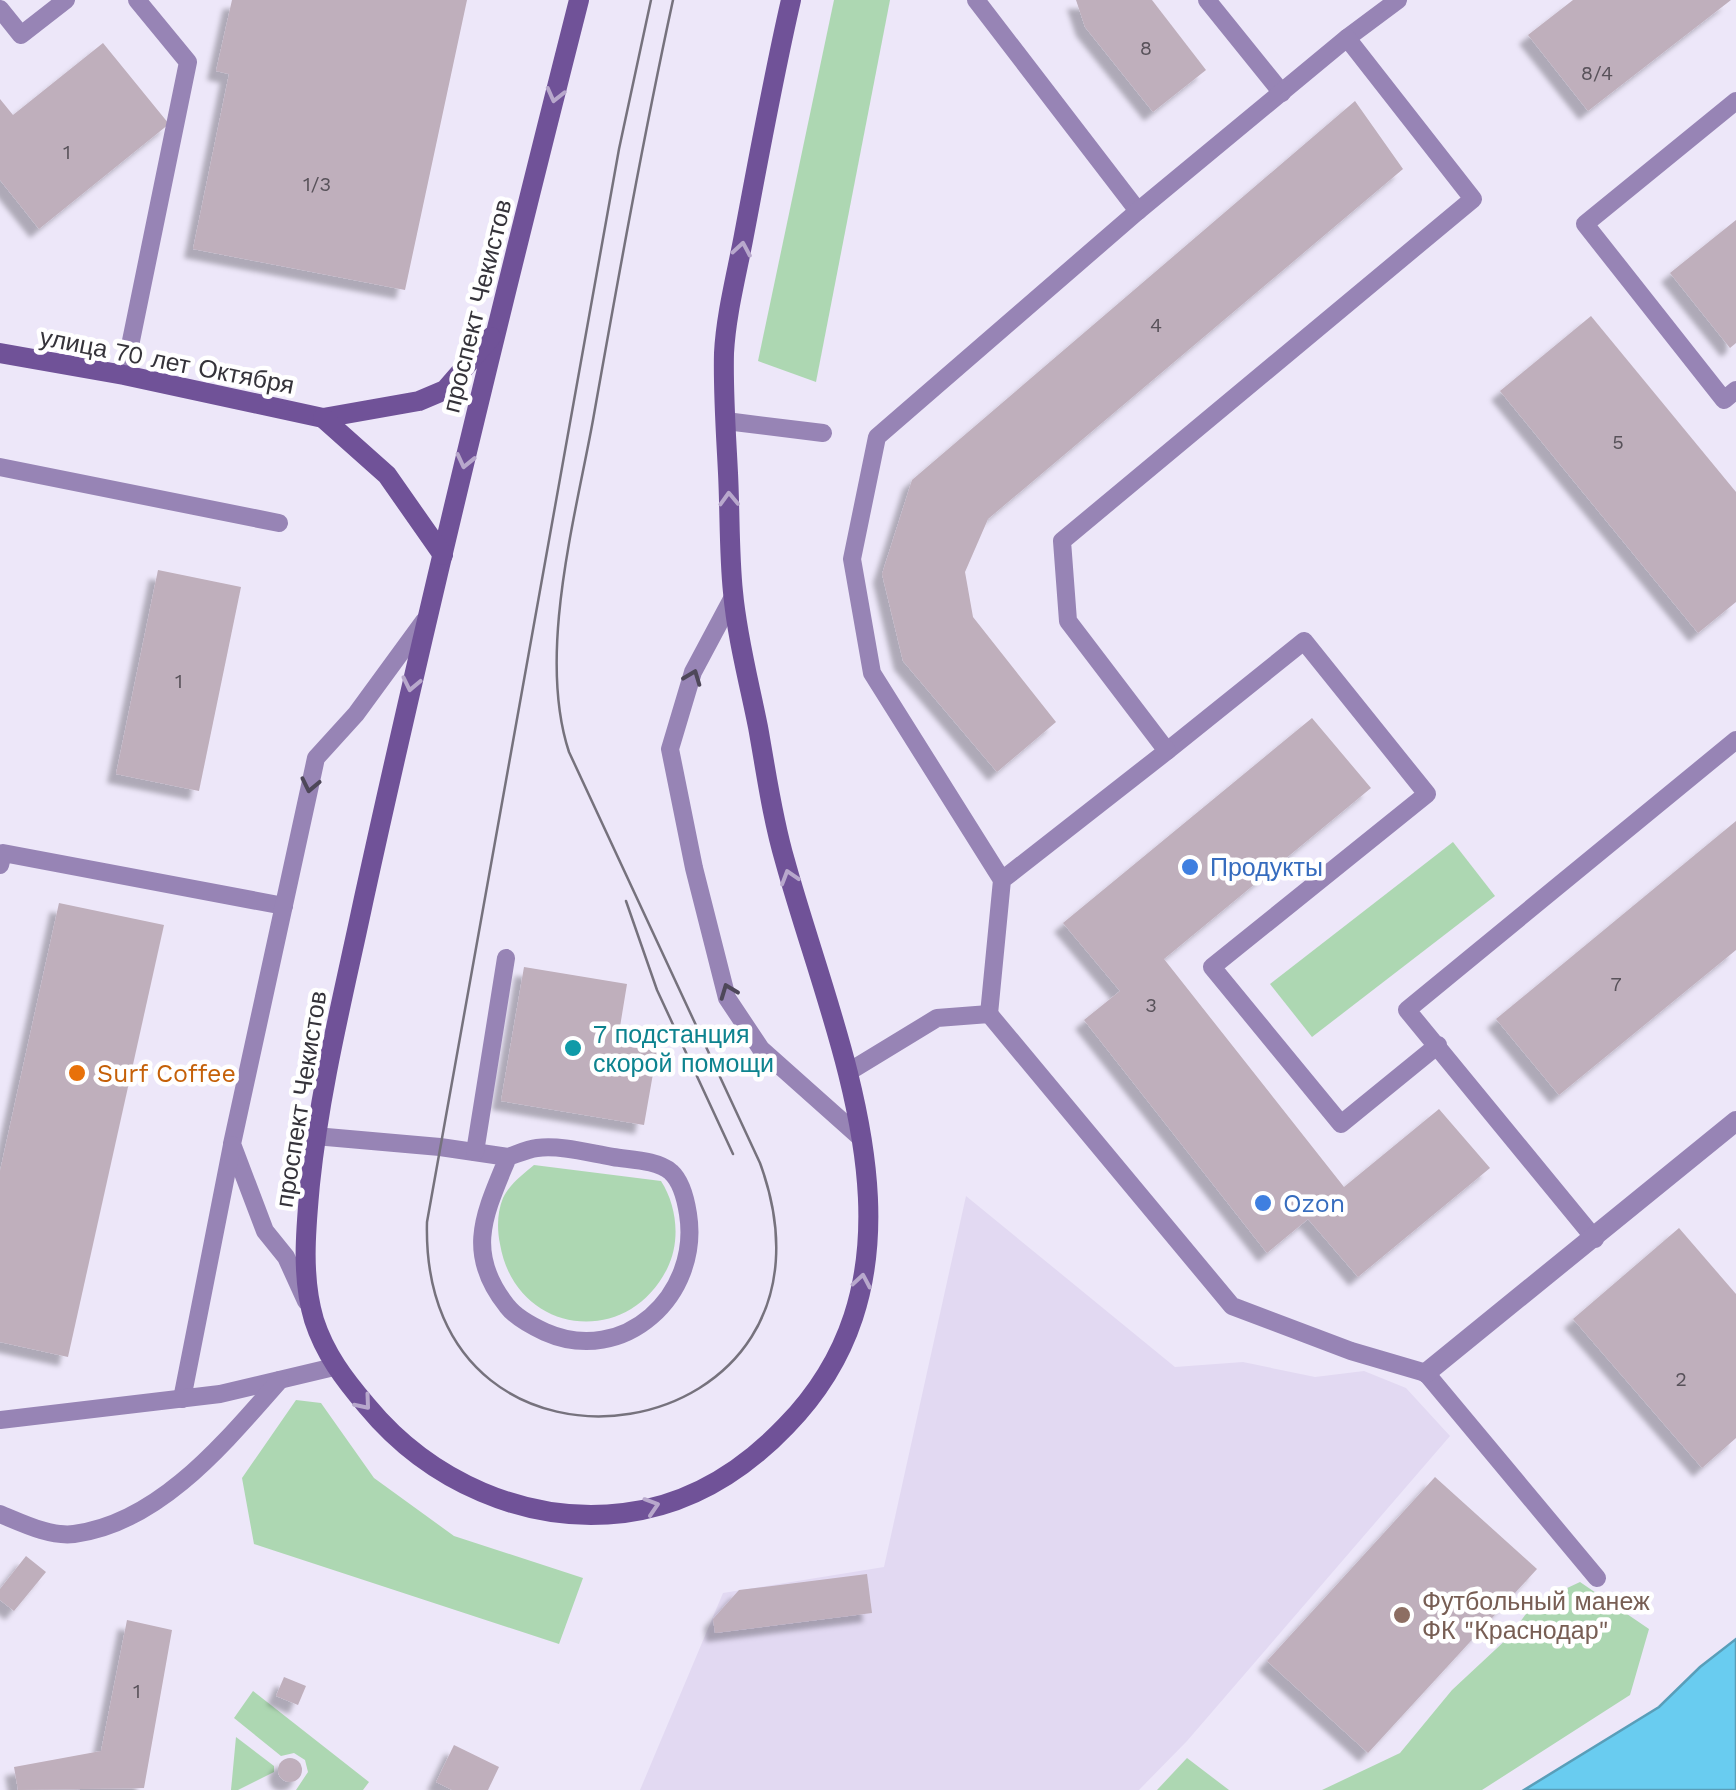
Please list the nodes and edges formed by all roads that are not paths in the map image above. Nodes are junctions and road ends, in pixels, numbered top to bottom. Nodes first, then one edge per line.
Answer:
1 (66, 0) edge
2 (137, 0) edge
3 (579, 0) edge
4 (791, 0) edge
5 (976, 0) edge
6 (1207, 0) edge
7 (1398, 0) edge
8 (0, 10) edge
9 (1346, 38) junction
10 (1282, 93) junction
11 (1736, 102) edge
12 (1138, 210) junction
13 (495, 332) junction
14 (0, 353) edge
15 (124, 375) junction
16 (1736, 390) edge
17 (324, 418) junction
18 (726, 422) junction
19 (823, 432) dead end
20 (0, 466) edge
21 (279, 523) dead end
22 (443, 556) junction
23 (733, 597) junction
24 (424, 621) junction
25 (1736, 740) edge
26 (1167, 751) junction
27 (1, 855) edge
28 (1002, 880) junction
29 (284, 906) junction
30 (506, 958) dead end
31 (988, 1014) junction
32 (1438, 1045) junction
33 (850, 1071) junction
34 (1736, 1121) edge
35 (315, 1136) junction
36 (862, 1139) junction
37 (232, 1144) junction
38 (475, 1152) junction
39 (508, 1157) junction
40 (1595, 1238) junction
41 (313, 1316) junction
42 (334, 1367) junction
43 (1426, 1373) junction
44 (280, 1380) junction
45 (182, 1399) junction
46 (0, 1420) edge
47 (0, 1514) edge
48 (1597, 1578) dead end

1 - 8 lane
2 - 15 lane
3 -> 13 main road, проспект Чекистов
18 -> 4 main road, проспект Чекистов
5 - 12 lane
6 - 10 lane
7 - 9 lane
9 - 10 lane
9 - 26 lane
10 - 12 lane
11 - 16 lane
12 - 28 lane
13 - 17 main road, улица 70 лет Октября
13 -> 22 main road, проспект Чекистов
14 - 15 main road, улица 70 лет Октября
15 - 17 main road, улица 70 лет Октября
17 - 22 main road, улица 70 лет Октября
18 - 19 lane
23 -> 18 main road, проспект Чекистов
20 - 21 lane
22 - 24 main road, проспект Чекистов
33 -> 23 main road, проспект Чекистов
36 -> 23 lane
24 -> 29 lane
24 -> 35 main road, проспект Чекистов
25 - 32 lane
26 - 28 lane
26 - 32 lane
27 - 29 lane
28 - 31 lane
29 - 37 lane
30 - 38 lane
31 - 33 lane
31 - 43 lane
32 - 40 lane
33 - 36 main road, проспект Чекистов
34 - 40 street
35 - 38 lane
35 - 41 main road, проспект Чекистов
42 -> 36 main road, проспект Чекистов
37 - 41 lane
37 - 45 lane
38 - 39 lane
39 - 39 lane
40 - 43 street
41 - 42 main road, проспект Чекистов
42 - 44 lane
43 - 48 lane
44 - 45 lane
44 - 47 lane
45 - 46 lane

